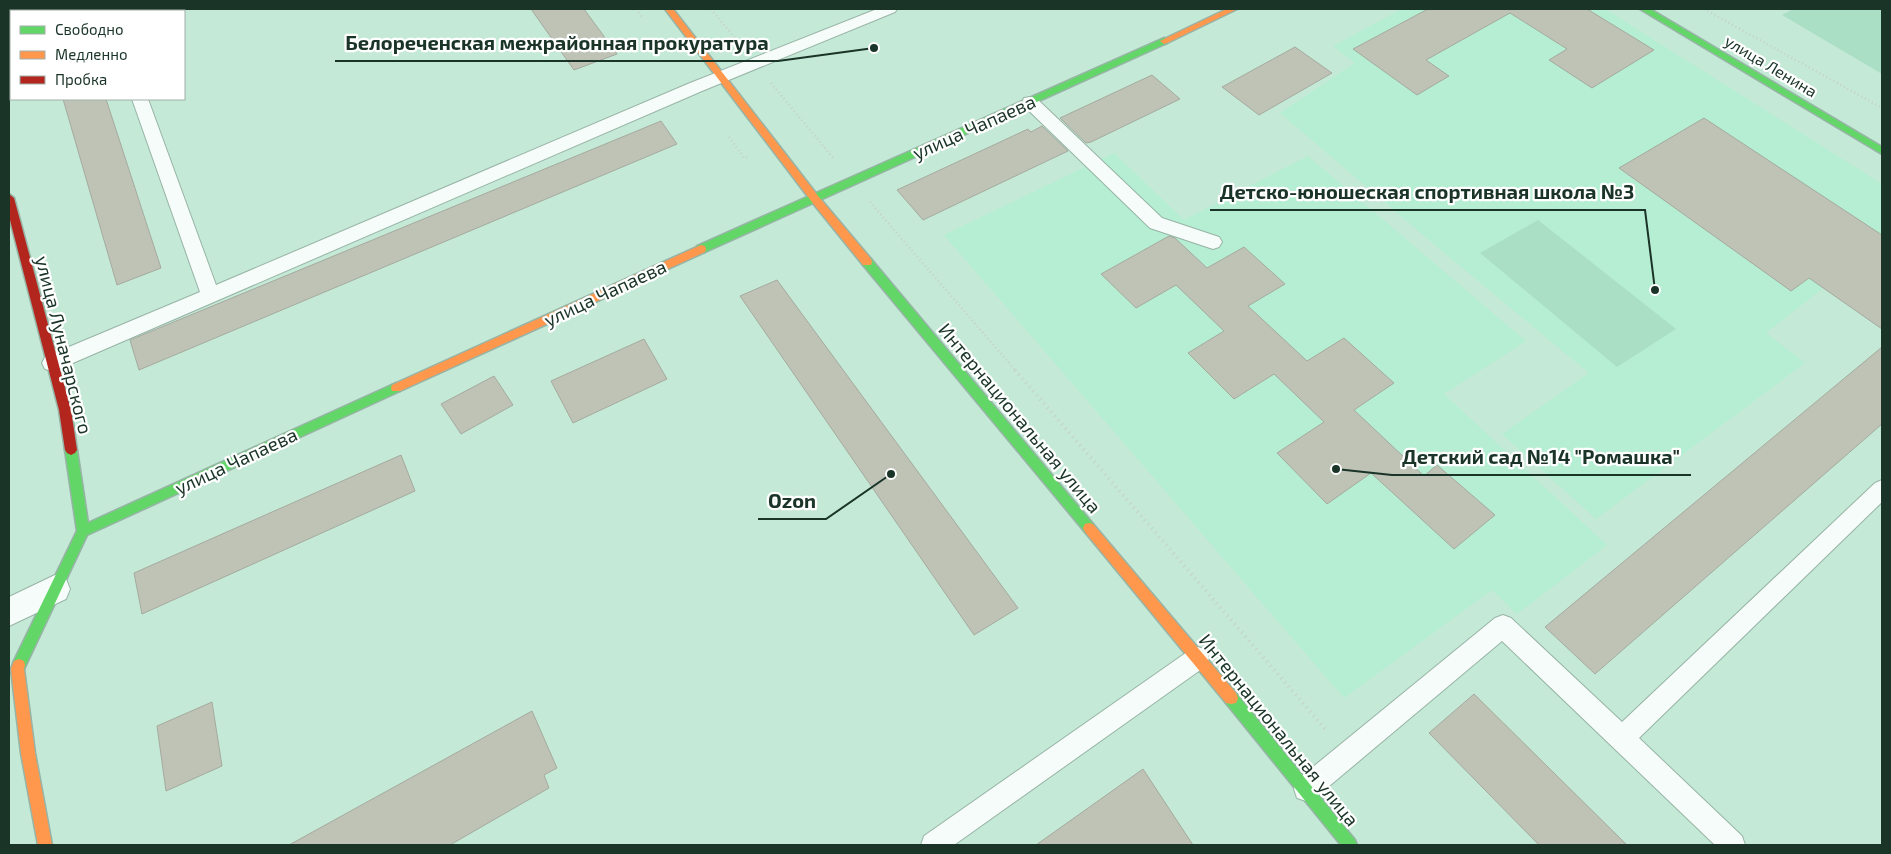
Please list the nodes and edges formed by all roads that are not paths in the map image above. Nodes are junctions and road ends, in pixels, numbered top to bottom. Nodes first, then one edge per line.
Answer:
1 (669, 9) edge
2 (890, 9) edge
3 (1233, 9) edge
4 (1644, 9) edge
5 (721, 76) junction
6 (140, 100) edge
7 (1030, 102) junction
8 (1882, 151) edge
9 (9, 198) edge
10 (815, 199) junction
11 (1213, 242) dead end
12 (210, 295) junction
13 (52, 363) junction
14 (1882, 489) edge
15 (83, 531) junction
16 (55, 589) junction
17 (9, 612) edge
18 (1198, 658) junction
19 (1622, 738) junction
20 (1306, 789) junction
21 (45, 845) edge
22 (933, 845) edge
23 (1350, 845) edge
24 (1733, 845) edge

1 - 5 street, Интернациональная улица
2 - 5 lane
3 - 7 street, улица Чапаева
4 - 8 street, улица Ленина
5 - 10 street, Интернациональная улица
5 - 12 lane
6 - 12 lane
7 - 10 street, улица Чапаева
7 - 11 lane
9 - 13 street, улица Луначарского
10 - 15 street, улица Чапаева
10 - 18 street, Интернациональная улица
12 - 13 lane
13 - 15 street, улица Луначарского
14 - 19 lane
15 - 16 street
16 - 17 street
16 - 21 street
18 - 20 street, Интернациональная улица
18 - 22 lane
19 - 20 lane
19 - 24 lane
20 - 23 street, Интернациональная улица

